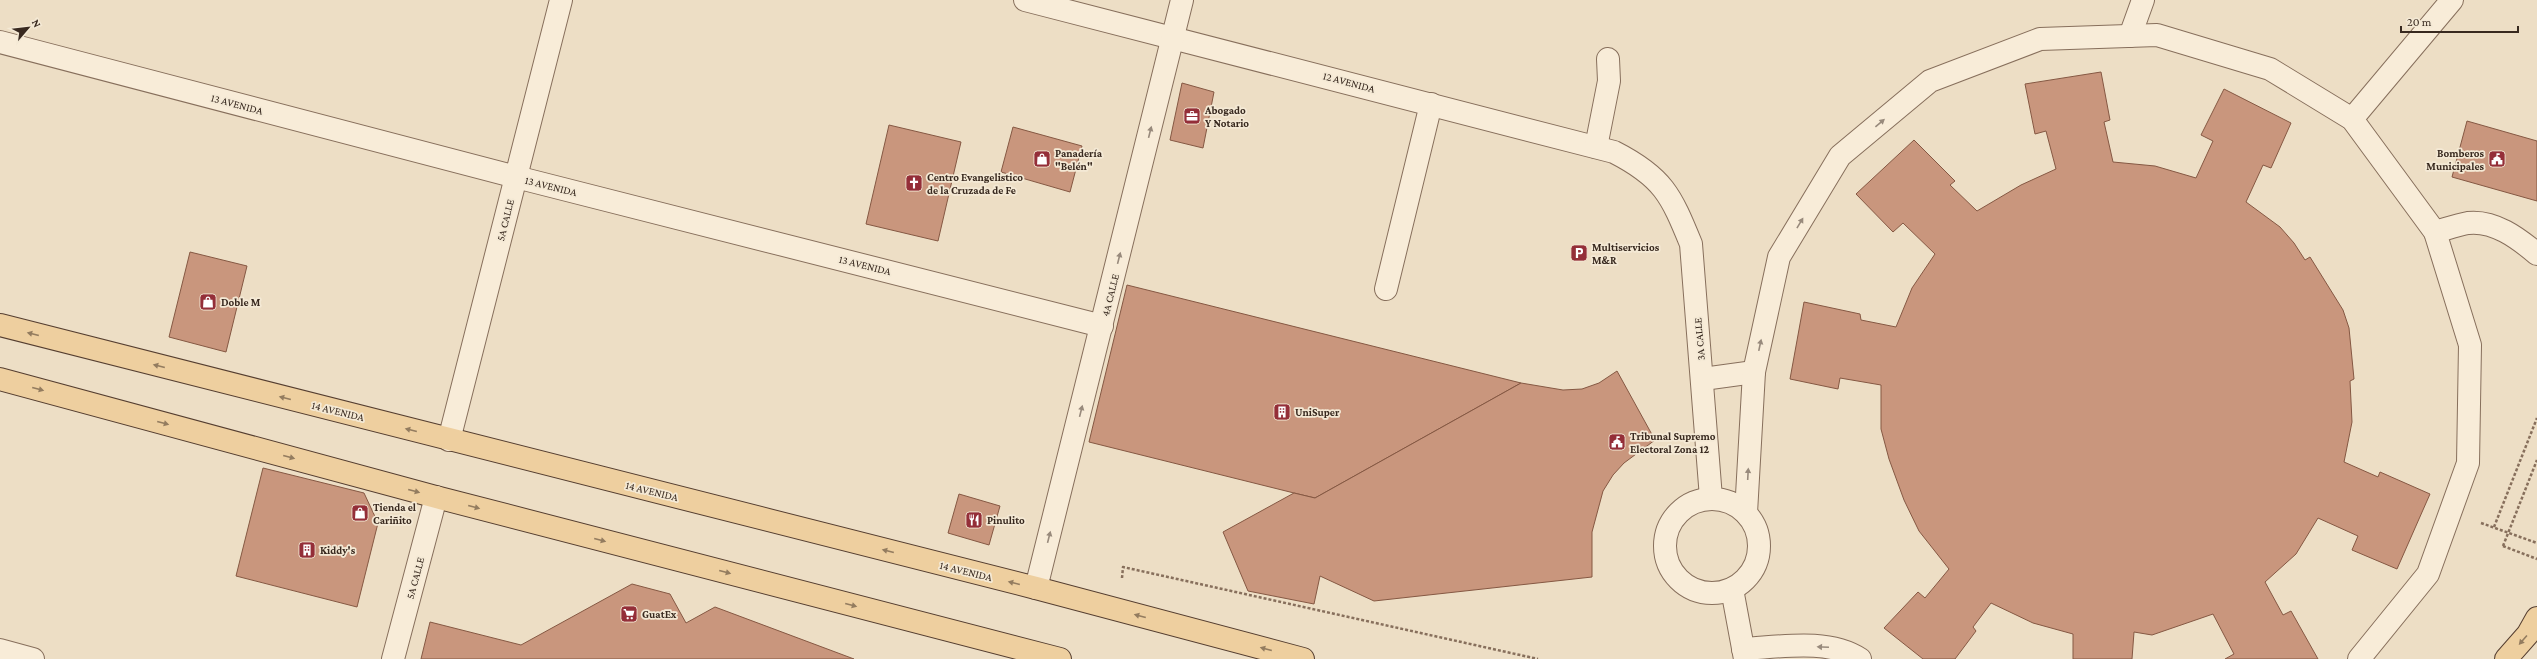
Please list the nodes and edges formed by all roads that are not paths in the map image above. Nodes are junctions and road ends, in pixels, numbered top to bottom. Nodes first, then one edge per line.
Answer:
1 (561, 0) edge
2 (1024, 0) edge
3 (1182, 0) edge
4 (2143, 0) edge
5 (2452, 0) edge
6 (2130, 36) junction
7 (1173, 37) junction
8 (0, 42) edge
9 (1608, 59) dead end
10 (1431, 104) junction
11 (2352, 119) junction
12 (1596, 147) junction
13 (516, 177) junction
14 (1663, 186) joint
15 (2435, 232) junction
16 (2537, 254) edge
17 (1386, 289) dead end
18 (0, 325) edge
19 (1102, 326) junction
20 (1754, 372) junction
21 (0, 379) edge
22 (1703, 379) junction
23 (449, 440) junction
24 (436, 497) junction
25 (1711, 498) junction
26 (1746, 513) junction
27 (1036, 588) junction
28 (1732, 589) junction
29 (2537, 618) edge
30 (0, 650) edge
31 (1744, 654) edge
32 (32, 659) edge
33 (393, 659) edge
34 (1060, 659) edge
35 (1303, 659) edge
36 (1860, 659) edge
37 (2358, 659) edge
38 (2506, 659) edge

1 - 13 street, 5A CALLE
2 - 7 street, 12 AVENIDA
3 - 7 street, 4A CALLE
4 - 6 street
5 - 11 street
6 - 11 street
20 -> 6 street
7 - 10 street, 12 AVENIDA
19 -> 7 street, 4A CALLE
8 - 13 street, 13 AVENIDA
9 - 12 street
10 - 12 street, 12 AVENIDA
10 - 17 street
11 - 15 street
12 - 14 street, 12 AVENIDA
13 - 19 street, 13 AVENIDA
13 - 23 street, 5A CALLE
14 - 22 street, 3A CALLE
15 - 16 street
15 - 37 street
23 -> 18 main road, 14 AVENIDA
27 -> 19 street, 4A CALLE
20 - 22 street
26 -> 20 street
21 -> 24 main road
22 - 25 street, 3A CALLE
27 -> 23 main road, 14 AVENIDA
24 - 33 street, 5A CALLE
24 -> 34 main road
25 - 26 street
25 - 28 street
26 - 28 street
35 -> 27 main road, 14 AVENIDA
28 - 31 street
29 -> 38 main road
30 - 32 street
36 -> 31 street

